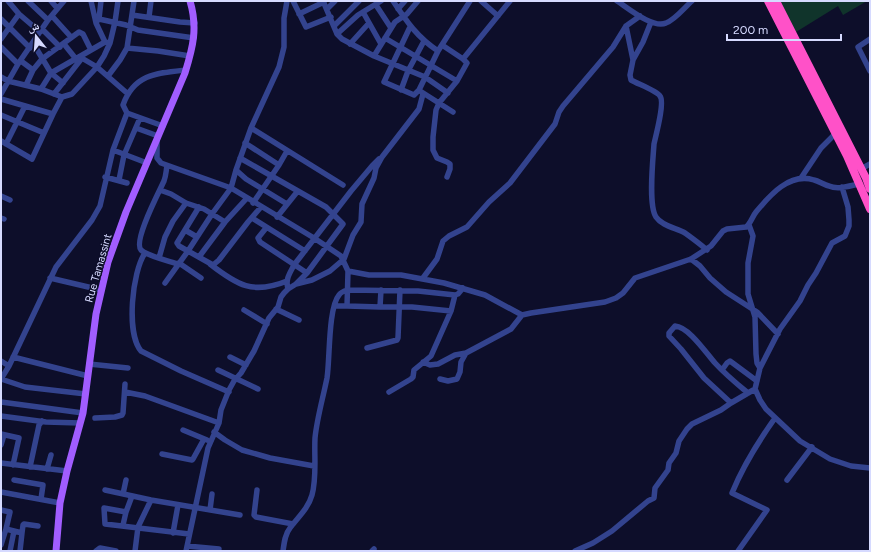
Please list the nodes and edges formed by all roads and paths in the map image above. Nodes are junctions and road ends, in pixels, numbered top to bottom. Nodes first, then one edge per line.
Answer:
1 (8, 1) edge
2 (28, 1) edge
3 (51, 1) edge
4 (64, 1) edge
5 (92, 1) edge
6 (101, 1) edge
7 (134, 1) edge
8 (151, 1) edge
9 (190, 1) edge
10 (287, 1) edge
11 (292, 1) edge
12 (335, 1) edge
13 (359, 1) edge
14 (393, 1) edge
15 (405, 1) edge
16 (418, 1) edge
17 (470, 1) edge
18 (481, 1) edge
19 (492, 1) edge
20 (510, 1) edge
21 (617, 1) edge
22 (692, 1) edge
23 (768, 1) edge
24 (776, 1) edge
25 (324, 2) edge
26 (378, 3) edge
27 (118, 4) edge
28 (487, 7) junction
29 (57, 8) junction
30 (327, 9) junction
31 (398, 9) junction
32 (363, 12) junction
33 (19, 14) junction
34 (132, 14) junction
35 (299, 14) junction
36 (403, 16) junction
37 (498, 16) junction
38 (640, 16) junction
39 (149, 17) junction
40 (50, 18) junction
41 (331, 18) junction
42 (1, 19) edge
43 (97, 21) junction
44 (115, 22) junction
45 (651, 22) junction
46 (195, 23) junction
47 (369, 23) junction
48 (334, 26) junction
49 (626, 26) junction
50 (130, 27) junction
51 (410, 27) junction
52 (9, 28) junction
53 (391, 28) junction
54 (41, 31) junction
55 (337, 34) junction
56 (71, 37) junction
57 (194, 38) junction
58 (385, 38) junction
59 (1, 39) edge
60 (870, 39) edge
61 (424, 41) junction
62 (107, 42) junction
63 (350, 44) junction
64 (381, 44) junction
65 (31, 45) junction
66 (442, 45) junction
67 (62, 46) junction
68 (401, 46) junction
69 (1, 47) edge
70 (127, 48) junction
71 (91, 50) junction
72 (438, 51) junction
73 (190, 56) junction
74 (374, 56) junction
75 (416, 56) junction
76 (79, 58) junction
77 (42, 59) junction
78 (463, 59) junction
79 (633, 60) junction
80 (19, 63) junction
81 (393, 63) junction
82 (431, 65) junction
83 (97, 67) junction
84 (33, 70) junction
85 (186, 70) junction
86 (408, 70) junction
87 (870, 72) edge
88 (51, 73) junction
89 (108, 76) junction
90 (1, 77) edge
91 (424, 77) junction
92 (8, 81) junction
93 (457, 81) junction
94 (62, 83) junction
95 (26, 85) junction
96 (41, 89) junction
97 (401, 90) junction
98 (421, 92) junction
99 (448, 93) junction
100 (1, 94) edge
101 (54, 94) junction
102 (128, 94) junction
103 (62, 97) junction
104 (1, 99) edge
105 (439, 103) junction
106 (25, 106) junction
107 (453, 112) dead end
108 (127, 113) junction
109 (53, 114) junction
110 (1, 115) edge
111 (140, 118) junction
112 (18, 121) junction
113 (163, 126) junction
114 (136, 128) junction
115 (251, 128) junction
116 (44, 133) junction
117 (836, 133) junction
118 (158, 137) junction
119 (3, 143) edge
120 (245, 143) junction
121 (112, 150) junction
122 (287, 151) junction
123 (124, 155) junction
124 (382, 157) junction
125 (240, 158) junction
126 (147, 163) junction
127 (870, 164) edge
128 (280, 165) junction
129 (167, 166) junction
130 (862, 169) junction
131 (236, 170) junction
132 (272, 176) junction
133 (105, 177) junction
134 (447, 177) dead end
135 (801, 178) junction
136 (119, 180) junction
137 (127, 183) dead end
138 (859, 184) junction
139 (343, 185) dead end
140 (842, 187) junction
141 (231, 188) junction
142 (263, 188) junction
143 (870, 189) edge
144 (160, 190) junction
145 (297, 192) junction
146 (1, 196) edge
147 (247, 198) junction
148 (10, 200) dead end
149 (186, 203) junction
150 (253, 203) junction
151 (287, 204) junction
152 (199, 207) junction
153 (261, 207) junction
154 (870, 210) edge
155 (212, 214) junction
156 (332, 214) junction
157 (277, 217) junction
158 (252, 218) junction
159 (225, 222) junction
160 (749, 225) junction
161 (266, 228) junction
162 (185, 230) junction
163 (197, 237) junction
164 (314, 238) junction
165 (328, 247) junction
166 (707, 250) junction
167 (188, 251) junction
168 (305, 251) junction
169 (145, 253) junction
170 (199, 257) junction
171 (160, 258) junction
172 (691, 259) junction
173 (344, 260) junction
174 (178, 264) junction
175 (210, 264) junction
176 (294, 265) junction
177 (348, 271) junction
178 (307, 273) junction
179 (50, 278) junction
180 (201, 278) dead end
181 (423, 278) junction
182 (287, 281) junction
183 (165, 283) dead end
184 (296, 284) junction
185 (462, 288) junction
186 (288, 289) junction
187 (101, 290) junction
188 (347, 290) junction
189 (381, 290) junction
190 (400, 290) junction
191 (455, 295) junction
192 (335, 306) junction
193 (347, 306) junction
194 (380, 307) junction
195 (399, 307) junction
196 (752, 308) junction
197 (276, 309) junction
198 (244, 310) dead end
199 (451, 311) junction
200 (522, 315) junction
201 (299, 320) dead end
202 (267, 324) junction
203 (778, 334) junction
204 (367, 348) dead end
205 (466, 353) junction
206 (13, 357) junction
207 (230, 357) dead end
208 (1, 361) edge
209 (423, 362) junction
210 (89, 364) junction
211 (246, 365) junction
212 (9, 366) junction
213 (128, 368) dead end
214 (760, 368) junction
215 (218, 370) dead end
216 (722, 370) junction
217 (88, 376) junction
218 (237, 378) junction
219 (1, 379) edge
220 (440, 379) dead end
221 (757, 381) junction
222 (125, 384) dead end
223 (258, 389) dead end
224 (755, 389) junction
225 (125, 392) junction
226 (229, 392) junction
227 (389, 392) dead end
228 (748, 393) junction
229 (86, 394) junction
230 (1, 402) edge
231 (731, 403) junction
232 (83, 413) junction
233 (1, 416) edge
234 (95, 418) dead end
235 (775, 418) junction
236 (42, 421) junction
237 (80, 423) junction
238 (219, 423) junction
239 (183, 430) dead end
240 (214, 432) junction
241 (2, 434) edge
242 (207, 441) junction
243 (1, 445) edge
244 (812, 447) junction
245 (162, 454) dead end
246 (51, 455) dead end
247 (1, 463) edge
248 (13, 465) junction
249 (314, 466) junction
250 (30, 467) junction
251 (870, 468) edge
252 (47, 469) junction
253 (67, 471) junction
254 (14, 480) dead end
255 (126, 480) dead end
256 (787, 480) dead end
257 (105, 490) dead end
258 (257, 490) dead end
259 (1, 492) edge
260 (122, 494) junction
261 (212, 494) dead end
262 (132, 496) junction
263 (41, 500) junction
264 (151, 500) junction
265 (60, 503) junction
266 (178, 505) junction
267 (194, 508) junction
268 (1, 510) edge
269 (210, 510) junction
270 (126, 512) junction
271 (240, 515) dead end
272 (294, 524) junction
273 (123, 525) junction
274 (38, 526) dead end
275 (138, 527) junction
276 (6, 528) junction
277 (14, 530) junction
278 (22, 533) junction
279 (173, 533) junction
280 (189, 534) junction
281 (1, 545) edge
282 (186, 549) edge
283 (219, 549) dead end
284 (10, 551) edge
285 (20, 551) edge
286 (56, 551) edge
287 (96, 551) edge
288 (116, 551) edge
289 (135, 551) edge
290 (283, 551) edge
291 (575, 551) edge
292 (738, 551) edge

1 - 33 street
2 - 40 street
3 - 29 street
4 - 29 street
5 - 43 street
6 - 43 street
7 - 34 street
8 - 39 street
9 - 46 main road, Rue Tamassint
10 - 115 street
11 - 35 street
12 - 30 street
13 - 48 street
14 - 31 street
15 - 31 street
16 - 36 street
17 - 66 street
18 - 28 street
19 - 28 street
20 - 37 street
21 - 38 street
22 - 45 street
23 - 117 highway
24 - 130 highway
25 - 30 street
25 - 35 street
26 - 32 street
26 - 53 street
27 - 44 street
28 - 37 street
29 - 40 street
30 - 41 street
31 - 36 street
32 - 47 street
32 - 55 street
33 - 52 street
33 - 54 street
34 - 39 street
34 - 50 street
35 - 41 street
36 - 51 street
36 - 53 street
37 - 78 street
38 - 45 street
38 - 49 street
39 - 46 street
40 - 54 street
40 - 56 street
41 - 48 street
42 - 52 street
43 - 44 street
43 - 62 street
44 - 50 street
44 - 62 street
45 - 79 street
46 - 57 main road, Rue Tamassint
47 - 63 street
47 - 64 street
48 - 55 street
49 - 79 street
49 - 181 street
50 - 57 street
50 - 70 street
51 - 61 street
51 - 68 street
52 - 59 street
52 - 65 street
53 - 58 street
54 - 65 street
54 - 67 street
55 - 63 street
56 - 67 street
56 - 71 street
57 - 73 main road, Rue Tamassint
58 - 64 street
58 - 68 street
60 - 87 street
61 - 72 street
61 - 75 street
62 - 71 street
62 - 83 street
63 - 74 street
64 - 74 street
65 - 77 street
65 - 80 street
66 - 72 street
66 - 78 street
67 - 76 street
67 - 77 street
68 - 75 street
68 - 81 street
69 - 80 street
70 - 73 street
70 - 89 street
71 - 76 street
72 - 82 street
73 - 85 main road, Rue Tamassint
74 - 81 street
75 - 82 street
75 - 86 street
76 - 83 street
76 - 88 street
76 - 94 street
77 - 84 street
77 - 88 street
78 - 93 street
79 - 166 street
80 - 84 street
80 - 92 street
81 - 86 street
81 - 97 street
82 - 91 street
82 - 93 street
83 - 89 street
83 - 103 street
84 - 95 street
85 - 102 street
85 - 113 main road, Rue Tamassint
86 - 91 street
86 - 97 street
88 - 94 street
88 - 96 street
89 - 102 street
90 - 92 street
91 - 98 street
91 - 99 street
92 - 95 street
92 - 100 street
93 - 99 street
94 - 101 street
95 - 96 street
96 - 101 street
97 - 98 street
98 - 105 street
98 - 124 street
99 - 105 street
101 - 103 street
102 - 108 street
103 - 109 street
104 - 106 street
105 - 107 street
105 - 134 street
106 - 109 street
106 - 112 street
108 - 111 street
108 - 121 street
109 - 116 street
110 - 112 street
111 - 113 street
111 - 114 street
112 - 116 street
112 - 119 street
113 - 118 main road, Rue Tamassint
114 - 118 street
114 - 123 street
115 - 120 street
115 - 122 street
116 - 119 street
117 - 135 street
117 - 138 highway
118 - 126 main road, Rue Tamassint
118 - 129 street
120 - 125 street
120 - 128 street
121 - 123 street
121 - 133 street
122 - 128 street
122 - 139 street
123 - 126 street
123 - 136 street
124 - 156 street
124 - 173 street
125 - 131 street
125 - 132 street
126 - 187 main road, Rue Tamassint
127 - 130 street
128 - 132 street
129 - 141 street
129 - 144 street
130 - 143 highway
131 - 141 street
131 - 142 street
132 - 142 street
132 - 145 street
133 - 136 street
133 - 179 street
135 - 140 street
135 - 160 street
136 - 137 street
138 - 140 street
138 - 154 highway
140 - 203 street
141 - 147 street
141 - 155 street
142 - 150 street
142 - 151 street
144 - 149 street
144 - 169 street
145 - 151 street
145 - 156 street
146 - 148 street
147 - 150 street
147 - 159 street
149 - 152 street
149 - 171 street
150 - 153 street
151 - 157 street
152 - 155 street
152 - 162 street
153 - 157 street
153 - 158 street
155 - 159 street
155 - 163 street
156 - 164 street
156 - 165 street
157 - 164 street
158 - 161 street
158 - 175 street
159 - 170 street
160 - 166 street
160 - 196 street
161 - 168 street
161 - 176 street
162 - 163 street
162 - 167 street
163 - 167 street
164 - 165 street
164 - 168 street
165 - 173 street
165 - 178 street
166 - 172 street
167 - 170 street
167 - 174 street
168 - 176 street
169 - 171 street
169 - 226 street
170 - 175 street
171 - 174 street
172 - 196 street
172 - 200 street
173 - 177 street
173 - 184 street
174 - 180 street
174 - 183 street
175 - 182 street
176 - 178 street
176 - 182 street
177 - 181 street
177 - 188 street
178 - 184 street
179 - 187 street
179 - 206 street
181 - 185 street
182 - 186 street
184 - 186 street
185 - 191 street
185 - 200 street
186 - 197 street
187 - 210 main road, Rue Tamassint
188 - 189 street
188 - 192 street
188 - 193 street
189 - 190 street
189 - 194 street
190 - 191 street
190 - 195 street
191 - 199 street
192 - 193 street
192 - 249 street
193 - 194 street
194 - 195 street
195 - 199 street
195 - 204 street
196 - 203 street
196 - 214 street
197 - 201 street
197 - 202 street
198 - 202 street
199 - 209 street
200 - 205 street
202 - 211 street
203 - 214 street
205 - 209 street
205 - 220 street
206 - 212 street
206 - 217 street
207 - 211 street
208 - 212 street
209 - 227 street
210 - 213 street
210 - 217 main road, Rue Tamassint
211 - 218 street
212 - 219 street
214 - 221 street
215 - 218 street
216 - 221 street
216 - 228 street
216 - 231 street
217 - 229 main road, Rue Tamassint
218 - 223 street
218 - 226 street
219 - 229 street
221 - 224 street
222 - 225 street
224 - 228 street
224 - 235 street
225 - 234 street
225 - 238 street
226 - 238 street
228 - 231 street
229 - 232 main road, Rue Tamassint
230 - 232 street
231 - 291 street
232 - 237 main road, Rue Tamassint
233 - 236 street
235 - 244 street
235 - 292 street
236 - 237 street
236 - 250 street
237 - 253 main road, Rue Tamassint
238 - 240 street
239 - 242 street
240 - 242 street
240 - 249 street
241 - 243 street
241 - 248 street
242 - 245 street
242 - 267 street
244 - 251 street
244 - 256 street
246 - 252 street
247 - 248 street
248 - 250 street
249 - 272 street
250 - 252 street
252 - 253 street
253 - 265 main road, Rue Tamassint
254 - 263 street
255 - 260 street
257 - 260 street
258 - 272 street
259 - 263 street
260 - 262 street
261 - 269 street
262 - 264 street
262 - 270 street
263 - 265 street
264 - 266 street
264 - 275 street
265 - 286 main road, Rue Tamassint
266 - 267 street
266 - 279 street
267 - 269 street
267 - 280 street
268 - 276 street
269 - 271 street
270 - 273 street
270 - 273 street
272 - 290 street
273 - 275 street
274 - 278 street
275 - 279 street
275 - 289 street
276 - 277 street
276 - 281 street
277 - 278 street
277 - 284 street
278 - 285 street
279 - 280 street
280 - 282 street
282 - 283 street
287 - 288 street

